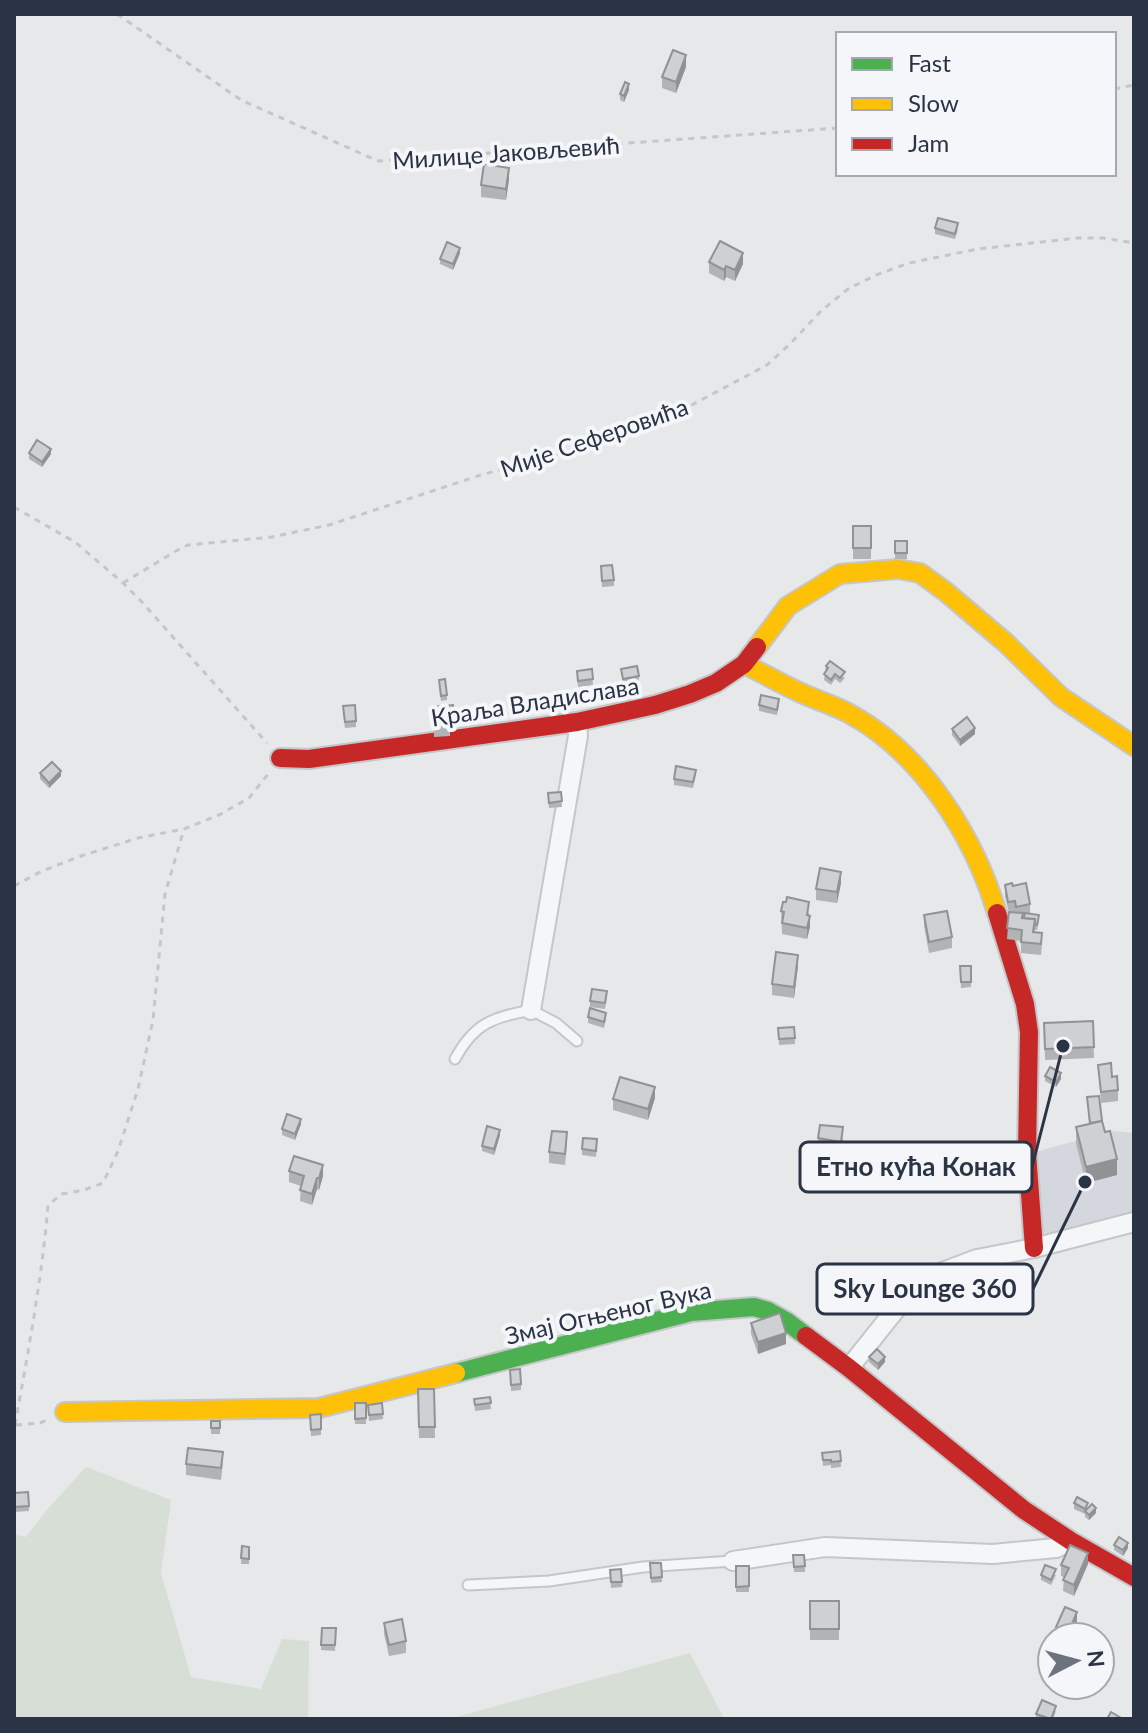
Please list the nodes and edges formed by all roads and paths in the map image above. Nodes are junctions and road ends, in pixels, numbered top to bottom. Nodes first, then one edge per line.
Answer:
1 (117, 14) edge
2 (836, 128) edge
3 (1134, 243) edge
4 (14, 507) edge
5 (123, 583) junction
6 (744, 664) junction
7 (577, 722) junction
8 (1134, 746) edge
9 (280, 758) junction
10 (184, 829) junction
11 (14, 886) edge
12 (531, 1010) junction
13 (577, 1041) dead end
14 (455, 1059) dead end
15 (1134, 1222) edge
16 (1034, 1248) junction
17 (849, 1368) junction
18 (65, 1412) joint
19 (14, 1425) edge
20 (1071, 1541) junction
21 (733, 1561) joint
22 (1134, 1577) edge
23 (468, 1585) dead end

1 - 2 path, Милице Јаковљевић
3 - 5 path, Мије Сеферовића
4 - 5 path
5 - 9 path
6 - 7 street, Краља Владислава
6 - 8 street, Краља Владислава
6 - 16 street
7 - 9 street, Краља Владислава
7 - 12 street
9 - 10 path
10 - 11 path
10 - 19 path
12 - 13 lane
12 - 14 lane
15 - 16 street
16 - 17 street
17 - 18 street, Змај Огњеног Вука
17 - 20 street, Змај Огњеног Вука
18 - 19 path
20 - 21 street
20 - 22 street, Змај Огњеног Вука
21 - 23 lane

